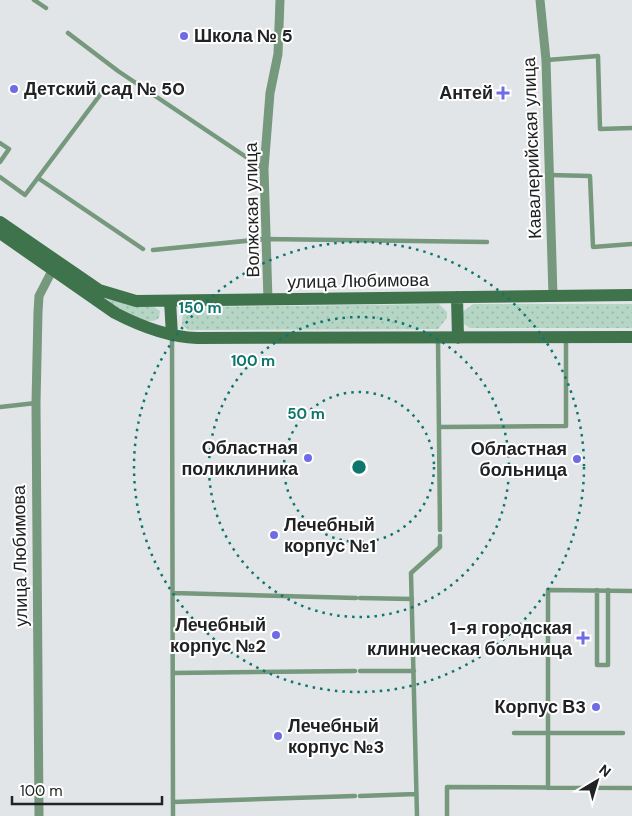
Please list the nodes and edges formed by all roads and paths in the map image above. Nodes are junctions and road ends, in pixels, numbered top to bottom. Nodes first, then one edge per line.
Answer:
1 (34, 0) edge
2 (280, 0) edge
3 (540, 0) edge
4 (46, 8) dead end
5 (68, 33) dead end
6 (546, 60) junction
7 (103, 91) dead end
8 (632, 128) edge
9 (0, 142) edge
10 (0, 162) edge
11 (264, 169) junction
12 (549, 175) junction
13 (0, 177) edge
14 (38, 178) junction
15 (0, 222) edge
16 (0, 233) edge
17 (265, 239) junction
18 (487, 242) dead end
19 (632, 244) edge
20 (144, 248) dead end
21 (153, 250) dead end
22 (55, 265) junction
23 (632, 295) edge
24 (553, 296) junction
25 (457, 297) junction
26 (268, 300) junction
27 (170, 301) junction
28 (172, 335) junction
29 (632, 337) edge
30 (438, 338) junction
31 (458, 338) junction
32 (566, 338) junction
33 (36, 403) junction
34 (0, 407) edge
35 (438, 427) junction
36 (440, 530) dead end
37 (440, 536) dead end
38 (597, 590) junction
39 (608, 590) junction
40 (632, 590) edge
41 (173, 593) junction
42 (412, 599) junction
43 (414, 671) junction
44 (173, 673) junction
45 (514, 733) dead end
46 (548, 733) junction
47 (623, 733) dead end
48 (548, 788) junction
49 (631, 788) edge
50 (416, 794) junction
51 (173, 802) junction
52 (39, 816) edge
53 (173, 816) edge
54 (417, 816) edge
55 (447, 816) edge

1 - 4 lane
2 - 11 street, Волжская улица
3 - 6 street, Кавалерийская улица
5 - 11 lane
6 - 8 lane
6 - 12 street, Кавалерийская улица
7 - 14 lane
9 - 10 lane
11 - 17 street, Волжская улица
12 - 19 lane
12 - 24 street, Кавалерийская улица
13 - 14 lane
14 - 20 lane
15 - 22 main road, улица Любимова
16 - 22 main road, улица Любимова
17 - 18 lane
17 - 21 lane
17 - 26 street, Волжская улица
22 - 27 main road, улица Любимова
22 - 28 main road, улица Любимова
22 - 33 street, улица Любимова
23 - 24 main road, улица Любимова
24 - 25 main road, улица Любимова
25 - 26 main road, улица Любимова
25 - 31 main road
26 - 27 main road, улица Любимова
27 - 28 main road
28 - 30 main road, улица Любимова
28 - 41 lane
29 - 32 main road, улица Любимова
30 - 31 main road, улица Любимова
30 - 35 lane
31 - 32 main road, улица Любимова
32 - 35 lane
33 - 34 lane
33 - 52 street, улица Любимова
35 - 36 lane
37 - 42 lane
38 - 39 lane
38 - 39 lane
38 - 46 lane
39 - 40 lane
41 - 42 lane
41 - 44 lane
42 - 43 lane
43 - 44 lane
43 - 50 lane
44 - 51 lane
45 - 46 lane
46 - 47 lane
46 - 48 lane
48 - 49 lane
48 - 55 lane
50 - 51 lane
50 - 54 lane
51 - 53 lane

